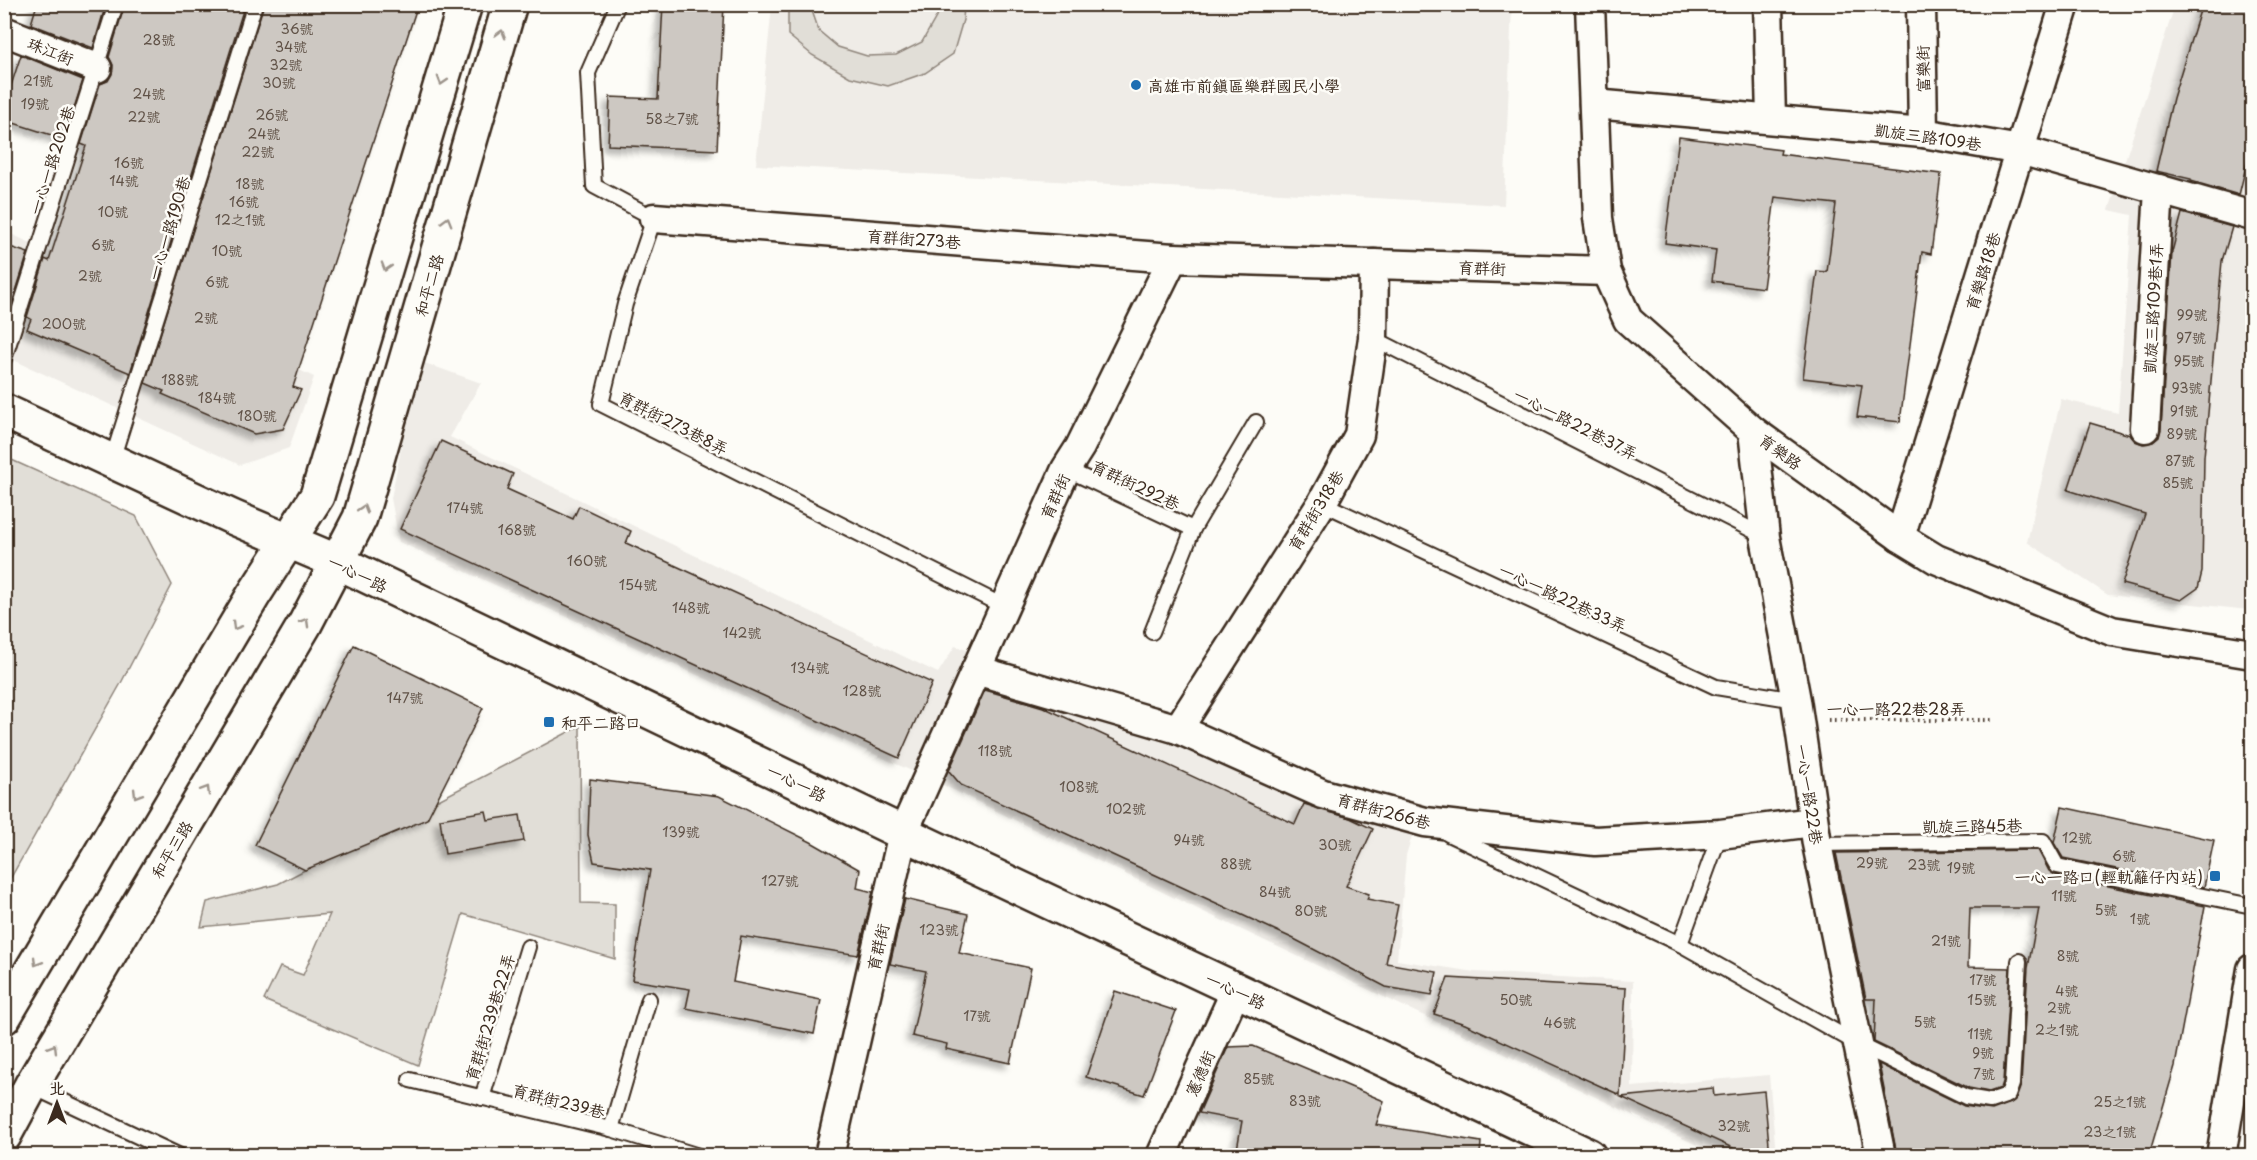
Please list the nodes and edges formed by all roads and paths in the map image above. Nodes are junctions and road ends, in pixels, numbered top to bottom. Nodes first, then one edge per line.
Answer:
1 (116, 4) edge
2 (255, 4) edge
3 (465, 4) edge
4 (510, 4) edge
5 (618, 4) edge
6 (1590, 4) edge
7 (1768, 4) edge
8 (1921, 4) edge
9 (2065, 4) edge
10 (4, 31) edge
11 (97, 68) junction
12 (1594, 104) junction
13 (1771, 118) junction
14 (1923, 133) junction
15 (2020, 150) junction
16 (2159, 189) junction
17 (2253, 216) edge
18 (654, 219) junction
19 (1173, 258) junction
20 (1374, 264) junction
21 (1606, 271) junction
22 (1373, 338) junction
23 (4, 359) edge
24 (4, 411) edge
25 (1256, 423) dead end
26 (2145, 428) dead end
27 (1753, 431) junction
28 (112, 461) junction
29 (1066, 469) junction
30 (1322, 503) junction
31 (1193, 529) junction
32 (1766, 537) junction
33 (1900, 537) junction
34 (290, 541) junction
35 (338, 562) junction
36 (1005, 607) junction
37 (1152, 632) dead end
38 (2253, 654) edge
39 (976, 670) junction
40 (1797, 710) junction
41 (1993, 720) dead end
42 (1178, 729) junction
43 (1425, 822) junction
44 (903, 833) junction
45 (1815, 833) junction
46 (1720, 834) junction
47 (2253, 906) edge
48 (1680, 944) junction
49 (528, 946) dead end
50 (2019, 961) dead end
51 (2253, 969) edge
52 (1236, 990) junction
53 (649, 999) dead end
54 (4, 1017) edge
55 (1858, 1044) junction
56 (410, 1080) dead end
57 (31, 1086) junction
58 (482, 1098) junction
59 (611, 1130) junction
60 (4, 1136) edge
61 (180, 1155) edge
62 (699, 1155) edge
63 (830, 1155) edge
64 (1161, 1155) edge
65 (1589, 1155) edge
66 (1881, 1155) edge
67 (2222, 1155) edge

1 - 11 lane, 一心一路202巷
2 - 28 lane, 一心一路190巷
3 -> 34 street
35 -> 4 street, 和平二路
5 - 18 lane
6 - 12 street, 育樂路
7 - 13 street
8 - 14 street, 富樂街
9 - 15 street, 育樂路18巷
10 - 11 street, 珠江街
11 - 23 lane, 一心一路202巷
12 - 13 street, 凱旋三路109巷
12 - 21 street, 育樂路
13 - 14 street, 凱旋三路109巷
14 - 15 street, 凱旋三路109巷
15 - 16 street, 凱旋三路109巷
15 - 33 street, 育樂路18巷
16 - 17 street, 凱旋三路109巷
16 - 26 street, 凱旋三路109巷1弄
18 - 19 street, 育群街273巷
18 - 36 lane, 育群街273巷8弄
19 - 20 street, 育群街
19 - 29 street, 育群街
20 - 21 street, 育群街
20 - 22 street, 育群街318巷
21 - 27 street, 育樂路
22 - 30 street, 育群街318巷
22 - 32 lane, 一心一路22巷37弄
24 - 28 street, 一心一路
25 - 31 lane
27 - 32 street, 一心一路22巷
27 - 33 street, 育樂路
28 - 34 street, 一心一路
29 - 31 lane, 育群街292巷
29 - 36 street, 育群街
30 - 40 lane, 一心一路22巷33弄
30 - 42 street, 育群街318巷
31 - 37 lane
32 - 40 street, 一心一路22巷
33 - 38 street, 育樂路
34 - 35 street, 一心一路
34 -> 54 street
35 - 44 street, 一心一路
57 -> 35 street, 和平三路
36 - 39 street, 育群街
39 - 42 street, 育群街266巷
39 - 44 street, 育群街
40 - 41 path, 一心一路22巷28弄
40 - 45 street, 一心一路22巷
42 - 43 street, 育群街266巷
43 - 46 street, 育群街266巷
43 - 48 lane
44 - 52 street, 一心一路
44 - 63 street, 育群街
45 - 46 street, 育群街266巷
45 - 47 lane, 凱旋三路45巷
45 - 55 street, 一心一路22巷
46 - 48 lane
48 - 55 lane
49 - 58 lane, 育群街239巷22弄
50 - 55 lane
51 - 67 street
52 - 64 street, 憲德街
52 - 65 street, 一心一路
53 - 59 lane
55 - 66 street, 一心一路22巷
56 - 58 lane, 育群街239巷
57 - 60 street, 和平三路
57 - 61 lane
58 - 59 lane, 育群街239巷
59 - 62 lane, 育群街239巷

